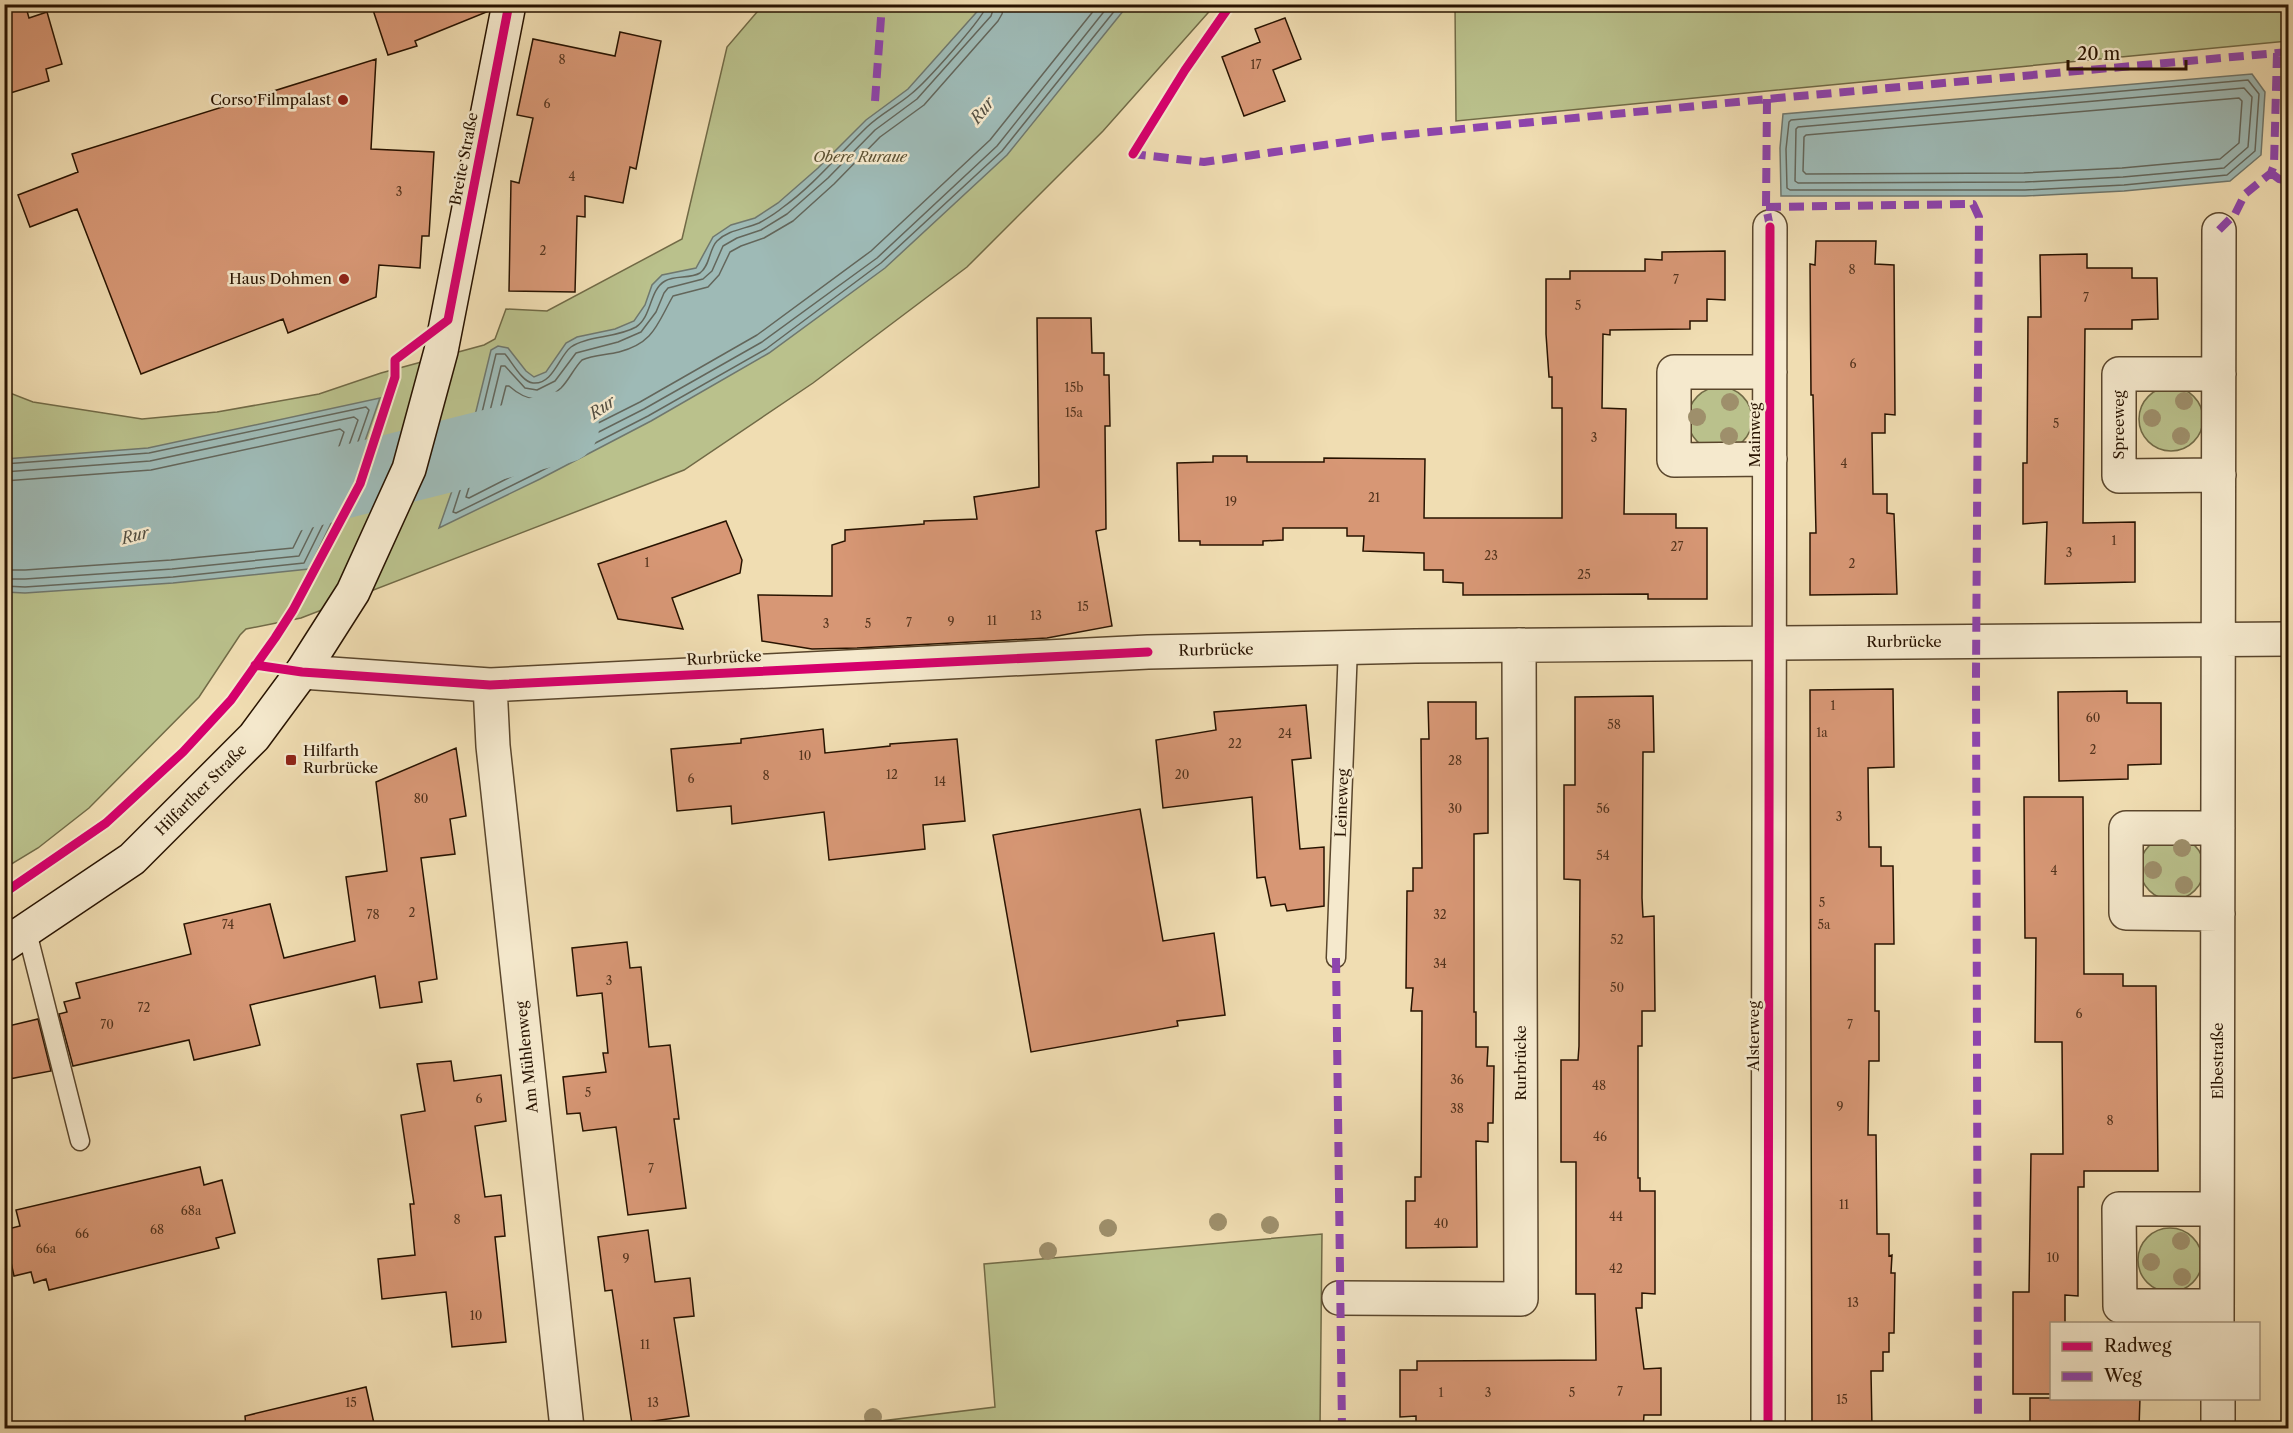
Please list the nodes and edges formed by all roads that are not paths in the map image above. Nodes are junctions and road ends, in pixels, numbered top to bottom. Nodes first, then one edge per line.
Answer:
1 (509, 4) edge
2 (1770, 227) dead end
3 (2219, 230) dead end
4 (1770, 372) junction
5 (2219, 374) junction
6 (1770, 459) junction
7 (2219, 475) junction
8 (353, 592) joint
9 (2289, 639) edge
10 (2220, 640) junction
11 (1770, 643) junction
12 (1520, 645) junction
13 (1348, 647) junction
14 (302, 672) junction
15 (490, 685) junction
16 (2218, 828) junction
17 (2218, 914) junction
18 (16, 939) edge
19 (1336, 958) dead end
20 (80, 1141) dead end
21 (2217, 1209) junction
22 (1339, 1298) dead end
23 (2217, 1315) edge
24 (2218, 1400) edge
25 (567, 1428) edge
26 (1768, 1428) edge
27 (2218, 1428) edge

1 - 8 street, Breite Straße
2 - 4 street, Mainweg
3 - 5 street
4 - 6 street, Mainweg
4 - 6 street, Mainweg
5 - 7 street
5 - 7 street, Spreeweg
6 - 11 street, Mainweg
7 - 10 street
8 - 14 street, Hilfarther Straße
9 - 10 street, Rurbrücke
10 - 11 street, Rurbrücke
10 - 16 street, Elbestraße
11 - 12 street, Rurbrücke
11 - 26 street, Alsterweg
12 - 13 street, Rurbrücke
12 - 22 street, Rurbrücke
13 - 15 street, Rurbrücke
13 - 19 lane, Leineweg
14 - 15 street, Rurbrücke
14 - 18 street, Hilfarther Straße
15 - 25 street, Am Mühlenweg
16 - 17 street, Elbestraße
16 - 17 street
17 - 21 street, Elbestraße
18 - 20 lane
21 - 23 street, Elbestraße
21 - 23 street, Elbestraße
24 - 27 street

